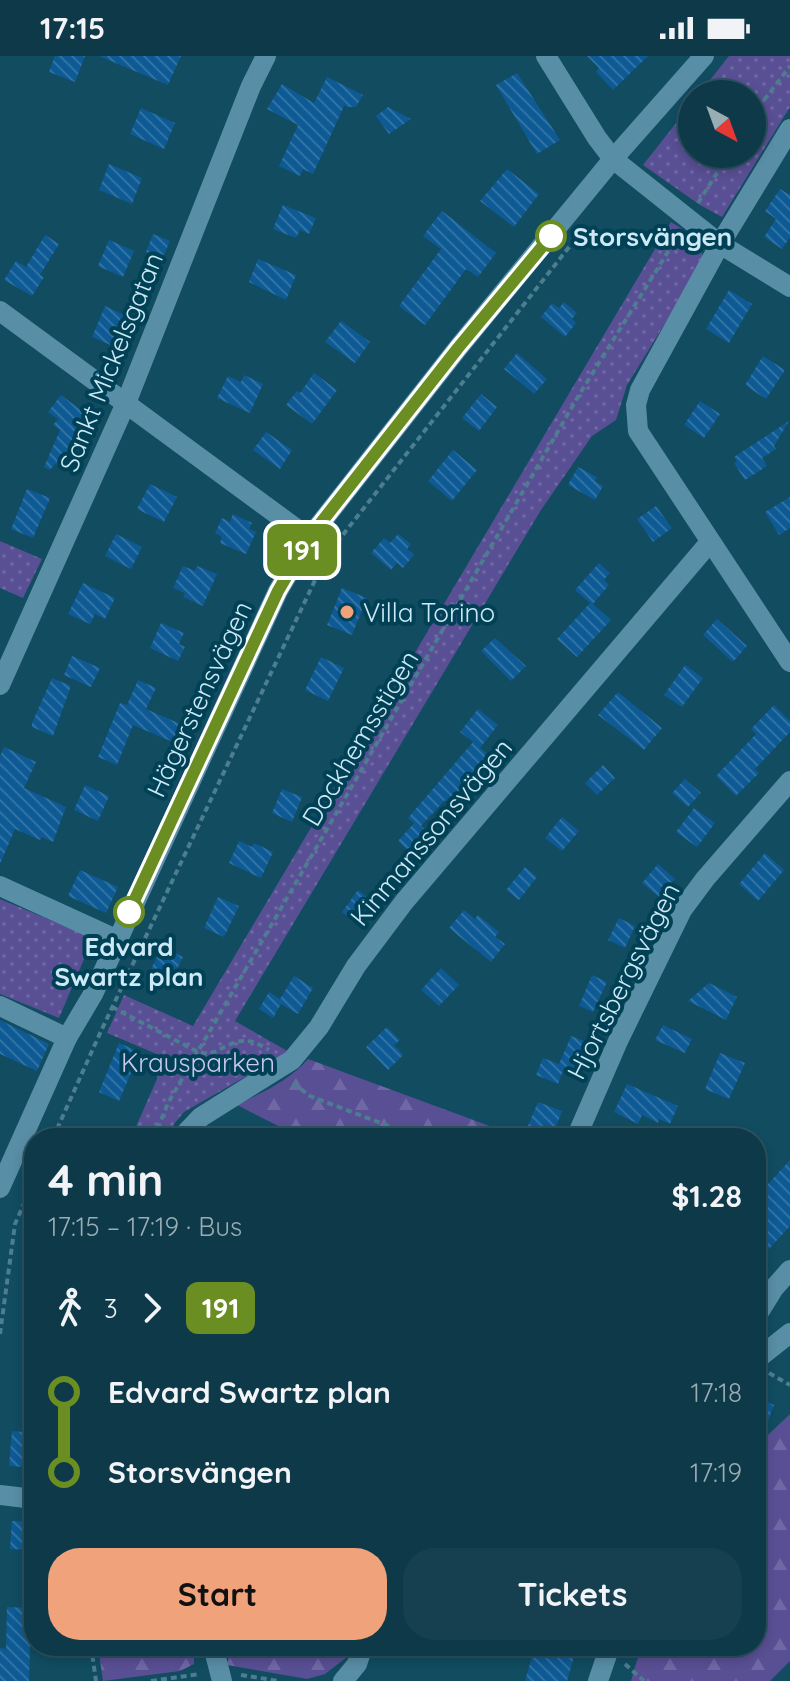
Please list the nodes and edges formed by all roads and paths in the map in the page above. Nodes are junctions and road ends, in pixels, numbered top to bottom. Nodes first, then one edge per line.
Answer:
1 (266, 56) edge
2 (546, 56) edge
3 (704, 56) edge
4 (790, 66) edge
5 (766, 98) edge
6 (790, 129) edge
7 (613, 159) junction
8 (720, 168) edge
9 (688, 219) junction
10 (581, 232) dead end
11 (720, 244) junction
12 (790, 287) edge
13 (0, 311) edge
14 (126, 403) junction
15 (309, 538) junction
16 (710, 542) junction
17 (790, 662) edge
18 (0, 685) edge
19 (790, 781) edge
20 (0, 886) edge
21 (116, 939) junction
22 (0, 1006) edge
23 (112, 1007) junction
24 (67, 1038) junction
25 (198, 1052) junction
26 (283, 1067) junction
27 (297, 1087) dead end
28 (27, 1128) edge
29 (58, 1128) edge
30 (158, 1128) edge
31 (188, 1128) edge
32 (394, 1128) edge
33 (580, 1128) edge
34 (24, 1134) edge
35 (0, 1188) edge
36 (24, 1204) edge
37 (790, 1270) edge
38 (766, 1301) edge
39 (790, 1333) edge
40 (0, 1334) edge
41 (766, 1360) edge
42 (766, 1369) edge
43 (790, 1385) edge
44 (0, 1495) edge
45 (24, 1498) edge
46 (92, 1656) edge
47 (215, 1656) edge
48 (360, 1656) edge
49 (607, 1656) edge
50 (220, 1676) edge
51 (96, 1681) edge
52 (151, 1681) edge
53 (279, 1681) edge
54 (343, 1681) edge
55 (598, 1681) edge

1 - 14 street, Sankt Mickelsgatan
2 - 7 street
3 - 7 street, Hägerstensvägen
4 - 5 path
6 - 11 street
7 - 9 street
7 - 15 street, Hägerstensvägen
8 - 9 path, Dockhemsstigen
9 - 11 street
9 - 25 path, Dockhemsstigen
10 - 23 path
11 - 12 street
11 - 16 street
13 - 14 street
14 - 15 street
14 - 18 street, Sankt Mickelsgatan
15 - 21 street, Hägerstensvägen
16 - 17 street
16 - 26 street, Kinmanssonsvägen
19 - 33 street, Hjortsbergsvägen
20 - 21 street
21 - 24 street, Hägerstensvägen
22 - 24 street
23 - 25 path
23 - 29 path
24 - 28 street, Hägerstensvägen
25 - 26 path
25 - 30 path, Dockhemsstigen
26 - 31 street, Kinmanssonsvägen
27 - 32 path
34 - 35 street, Hägerstensvägen
36 - 40 path
37 - 38 street
39 - 41 street
42 - 43 path
44 - 45 street
46 - 51 path
47 - 50 street
48 - 54 street
49 - 55 street
50 - 52 path
50 - 53 path

